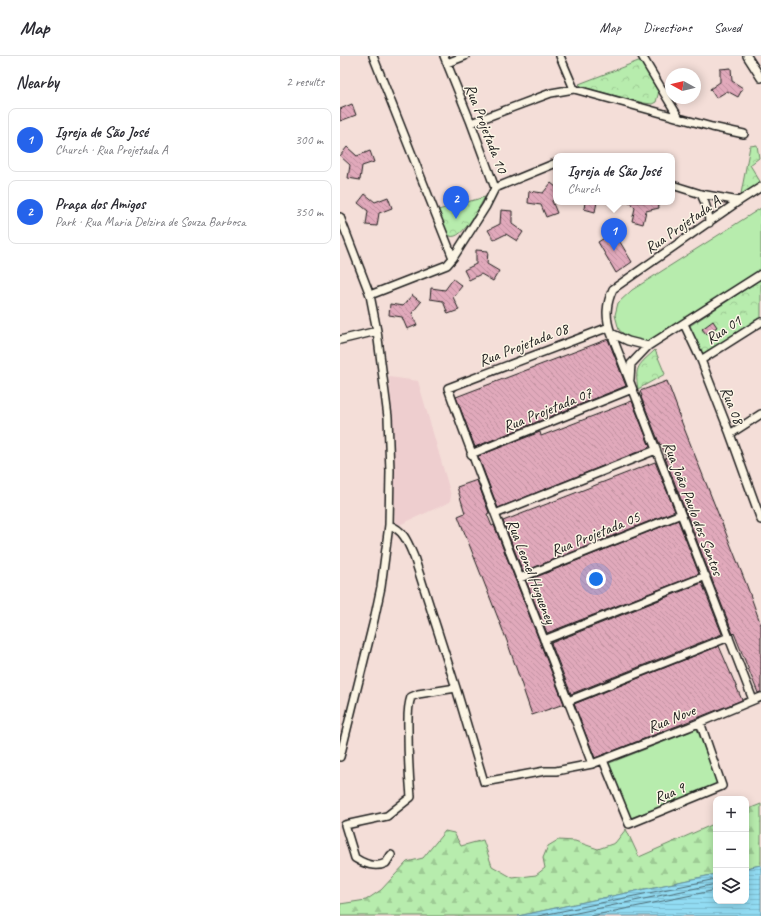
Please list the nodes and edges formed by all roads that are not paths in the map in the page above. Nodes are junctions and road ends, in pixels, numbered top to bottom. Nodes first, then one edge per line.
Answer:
1 (373, 56) edge
2 (465, 56) edge
3 (560, 56) edge
4 (642, 56) edge
5 (747, 56) edge
6 (446, 60) edge
7 (761, 78) edge
8 (574, 89) junction
9 (679, 118) junction
10 (471, 123) junction
11 (744, 134) dead end
12 (553, 164) edge
13 (675, 186) edge
14 (761, 187) edge
15 (495, 188) junction
16 (702, 194) junction
17 (739, 201) junction
18 (340, 217) edge
19 (708, 223) junction
20 (453, 258) junction
21 (761, 274) edge
22 (370, 295) junction
23 (761, 322) edge
24 (684, 324) junction
25 (610, 330) junction
26 (377, 331) junction
27 (340, 340) edge
28 (648, 346) junction
29 (701, 360) junction
30 (631, 386) junction
31 (448, 388) joint
32 (761, 414) edge
33 (730, 434) junction
34 (656, 450) junction
35 (472, 454) junction
36 (495, 514) junction
37 (681, 514) junction
38 (760, 515) edge
39 (389, 525) junction
40 (706, 576) junction
41 (520, 578) junction
42 (729, 637) junction
43 (544, 640) junction
44 (456, 688) junction
45 (761, 697) edge
46 (753, 700) junction
47 (568, 701) junction
48 (700, 722) junction
49 (342, 740) edge
50 (340, 757) edge
51 (603, 760) junction
52 (592, 764) junction
53 (343, 823) edge
54 (391, 855) dead end

1 - 20 street
2 - 6 street
3 - 8 street
4 - 9 street
5 - 7 street
6 - 10 street, Rua Projetada 10
8 - 9 street
8 - 10 street
9 - 11 street
10 - 15 street, Rua Projetada 10
12 - 15 street
13 - 16 street
14 - 17 street, Rua Projetada A
15 - 20 street
16 - 17 street
16 - 19 street
17 - 19 street, Rua Projetada A
18 - 22 street
19 - 25 street, Rua Projetada A
20 - 22 street
21 - 24 street
22 - 26 street
23 - 29 street, Rua 01
24 - 28 street
24 - 29 street, Rua 08
25 - 28 street
25 - 30 street, Rua João Paulo dos Santos
25 - 31 street, Rua Projetada 08
26 - 27 street
26 - 39 street
28 - 30 street
29 - 33 street, Rua 08
30 - 34 street, Rua João Paulo dos Santos
30 - 35 street, Rua Projetada 07
31 - 35 street, Rua Leonel Hugueney
32 - 33 street
33 - 38 street, Rua 08
34 - 36 street
34 - 37 street, Rua João Paulo dos Santos
35 - 36 street, Rua Leonel Hugueney
36 - 41 street, Rua Leonel Hugueney
37 - 40 street, Rua João Paulo dos Santos
37 - 41 street, Rua Projetada 05
39 - 44 street
39 - 49 street
40 - 42 street, Rua João Paulo dos Santos
40 - 43 street
41 - 43 street, Rua Leonel Hugueney
42 - 46 street, Rua João Paulo dos Santos
42 - 47 street
43 - 47 street, Rua Leonel Hugueney
44 - 52 street, Rua Nove
44 - 53 street
45 - 46 street, Rua Nove
46 - 48 street, Rua Nove
47 - 52 street, Rua Leonel Hugueney
48 - 51 street, Rua Nove
48 - 51 street, Rua 9
49 - 50 street
51 - 52 street, Rua Nove
53 - 54 street

